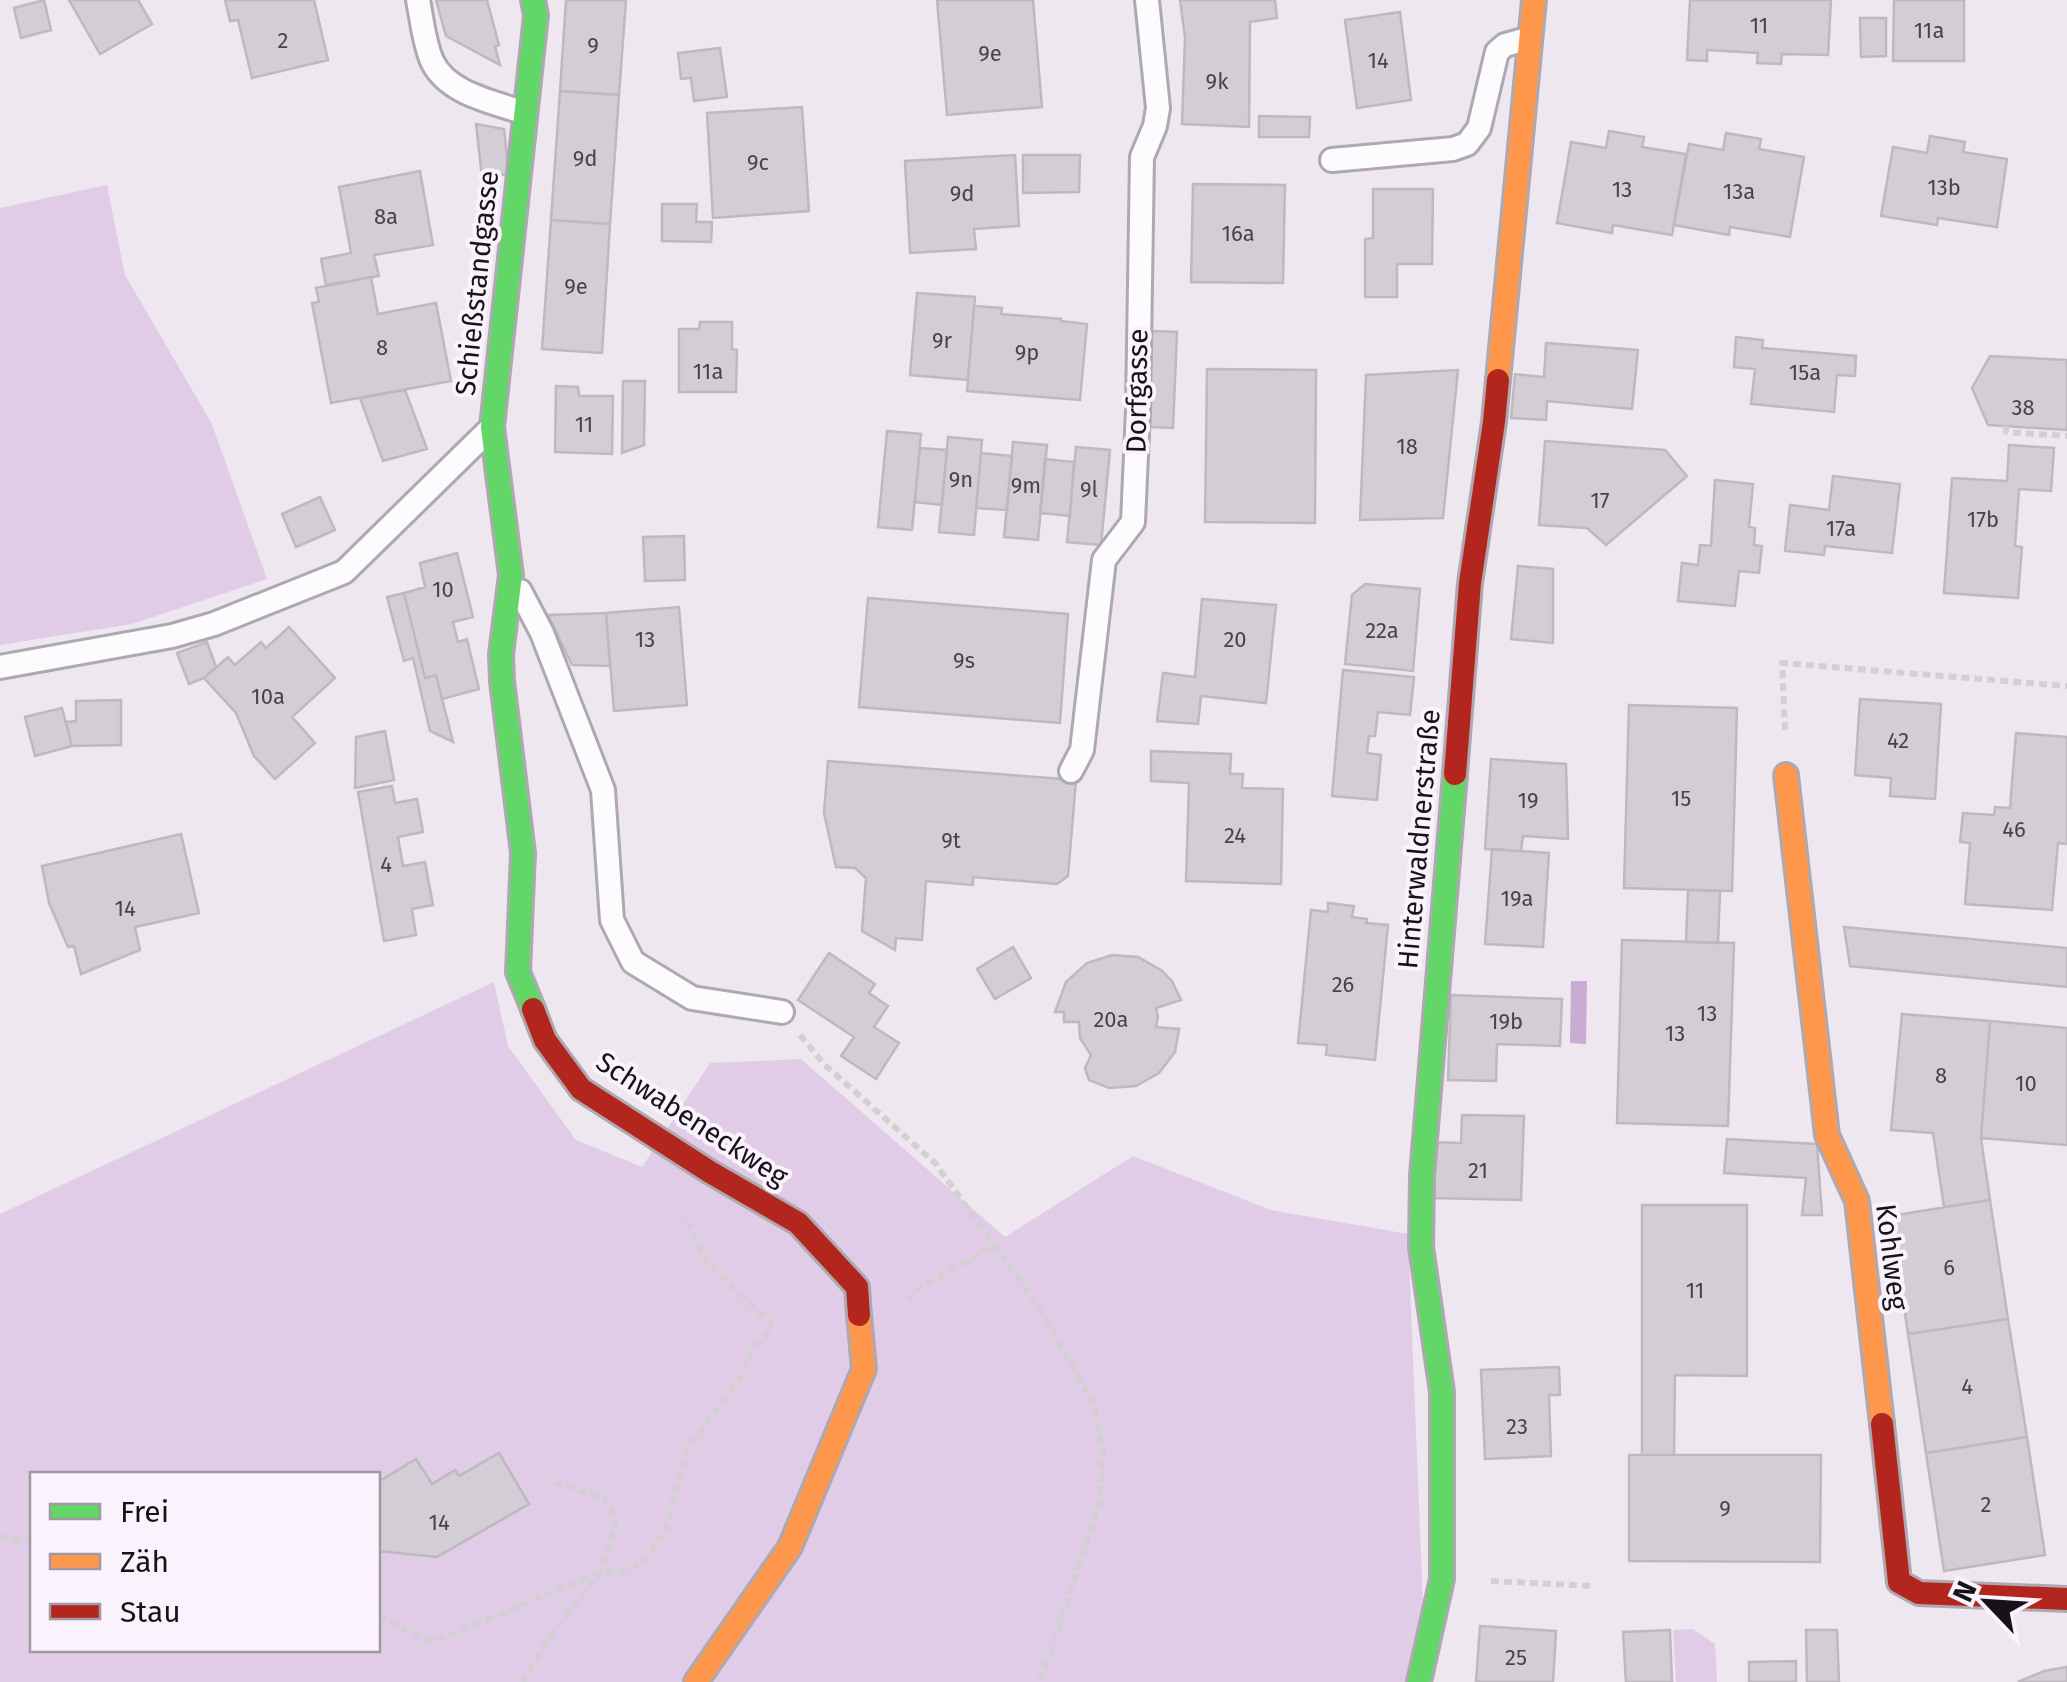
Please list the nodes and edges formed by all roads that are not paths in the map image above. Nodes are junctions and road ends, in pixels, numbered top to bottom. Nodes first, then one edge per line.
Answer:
1 (418, 0) edge
2 (533, 0) edge
3 (1147, 0) edge
4 (1534, 0) edge
5 (1530, 38) junction
6 (525, 114) junction
7 (1332, 160) dead end
8 (492, 427) junction
9 (512, 575) junction
10 (0, 667) edge
11 (1071, 771) dead end
12 (1786, 775) road end
13 (782, 1012) road end
14 (2067, 1598) edge
15 (696, 1682) edge
16 (1420, 1682) edge

1 - 6 lane
2 - 6 street, Schießstandgasse
3 - 11 lane, Dorfgasse
4 - 5 street, Hinterwaldnerstraße
5 - 7 lane
5 - 16 street, Hinterwaldnerstraße
6 - 8 street, Schießstandgasse
8 - 9 street, Schwabeneckweg
8 - 10 lane, Schießstandgasse
9 - 13 lane
9 - 15 street, Schwabeneckweg
12 - 14 street, Kohlweg

